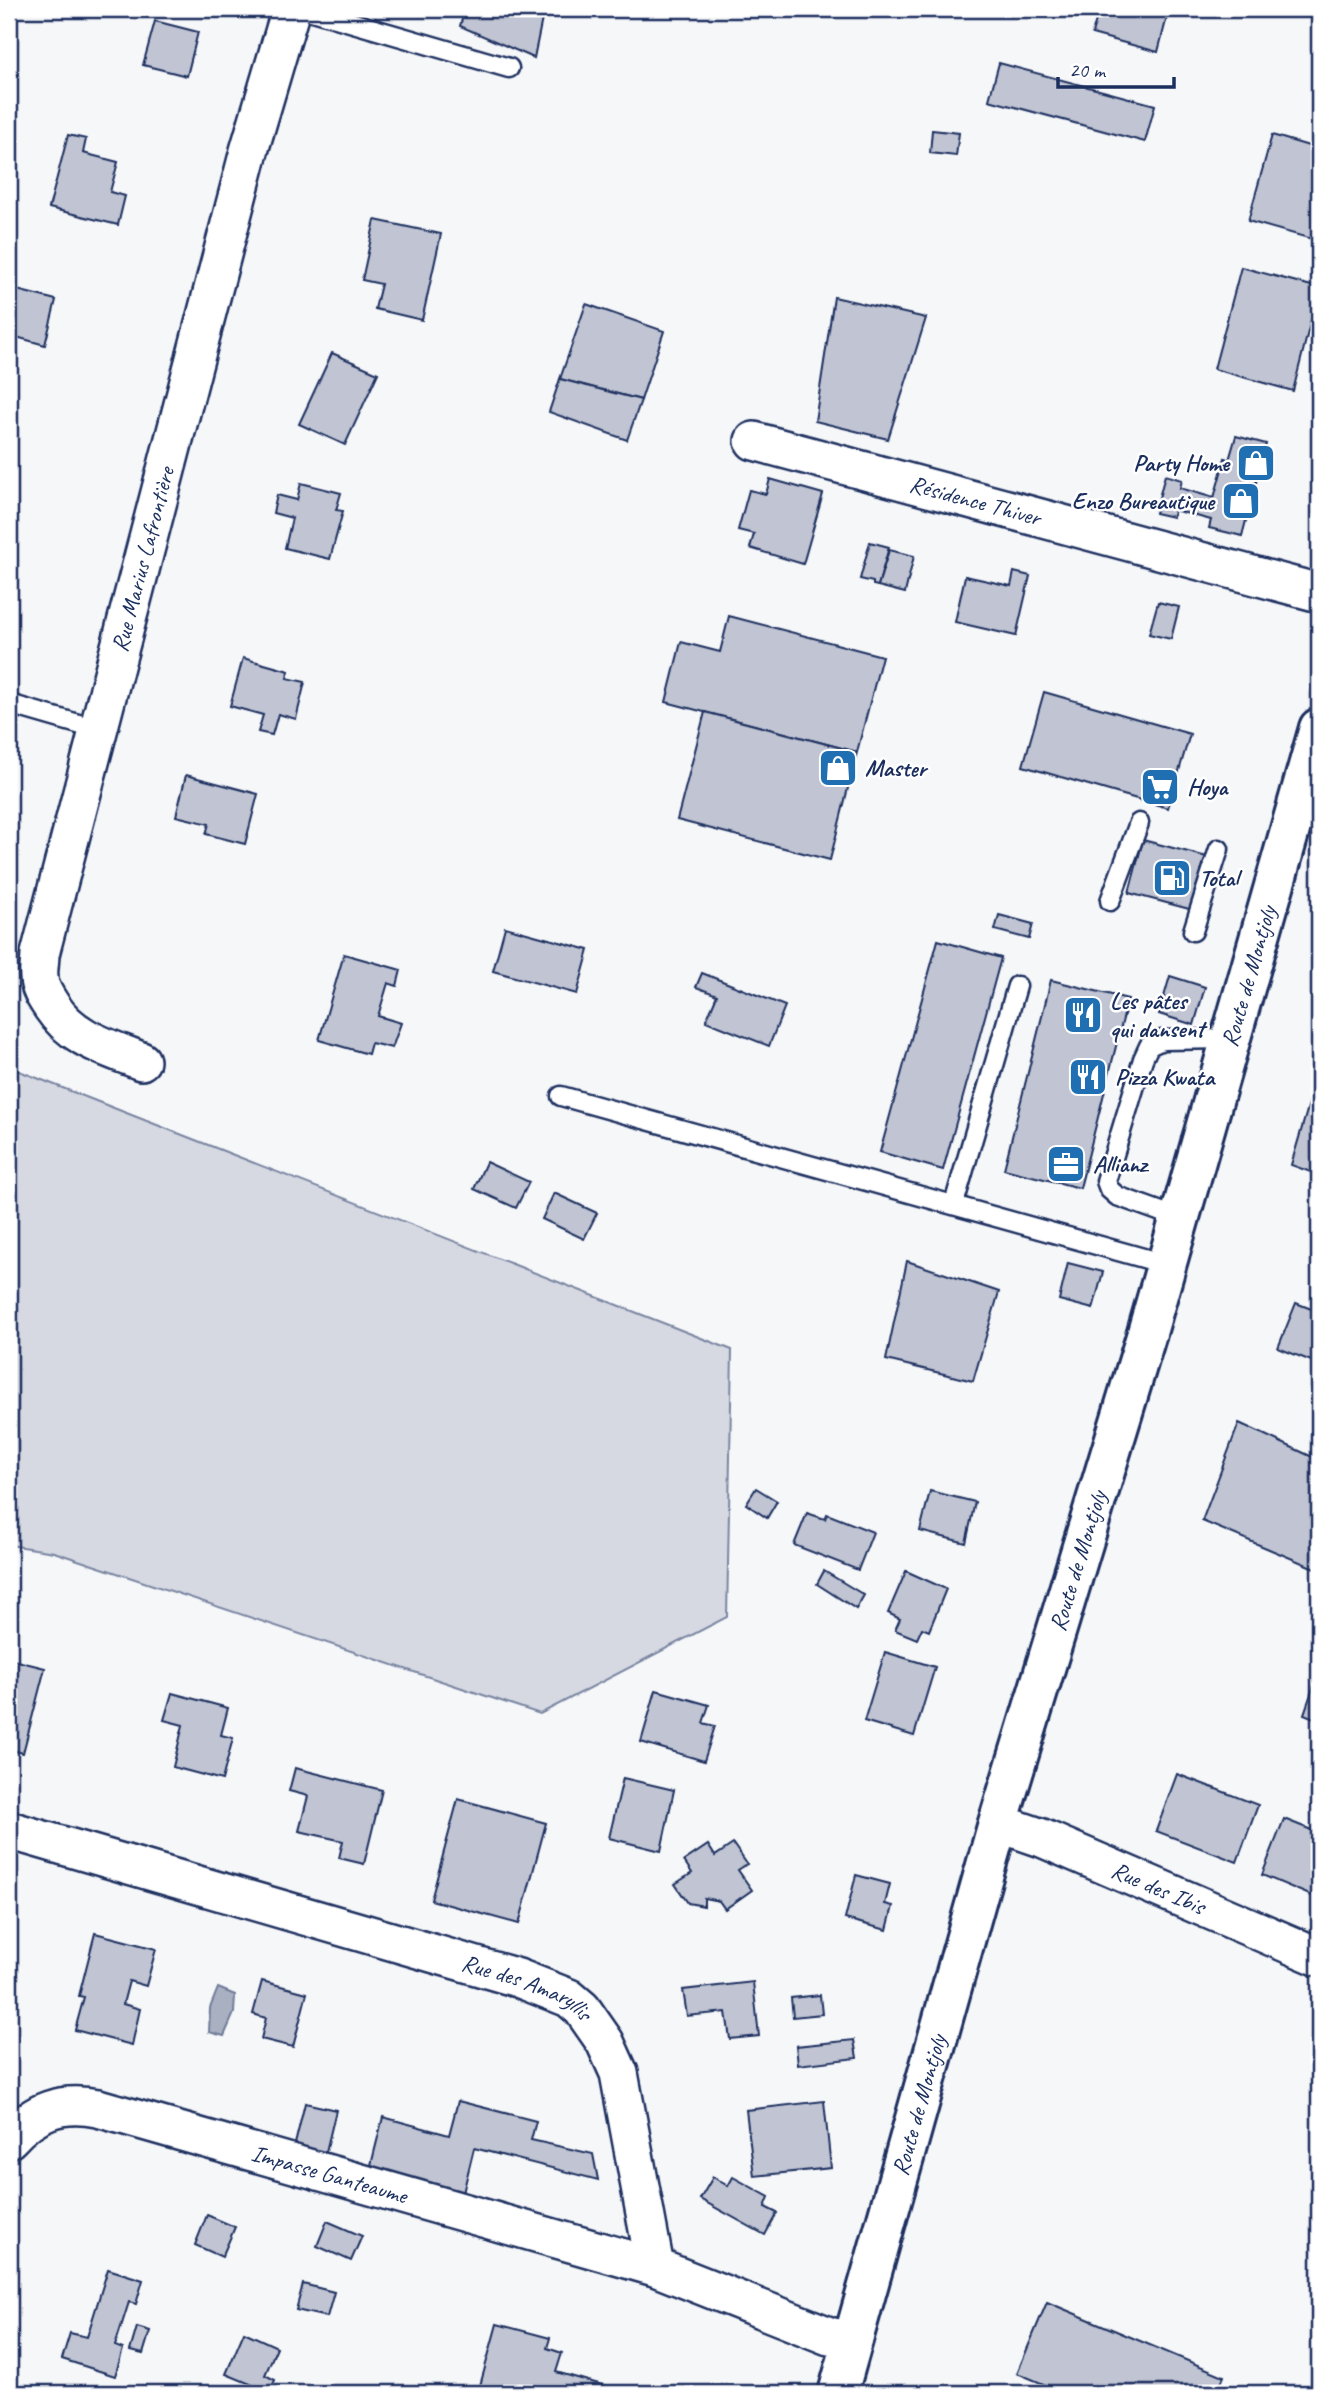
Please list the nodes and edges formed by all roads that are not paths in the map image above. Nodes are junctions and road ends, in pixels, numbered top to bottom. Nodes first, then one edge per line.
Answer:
1 (291, 9) edge
2 (305, 9) edge
3 (509, 68) dead end
4 (754, 441) dead end
5 (1319, 593) edge
6 (9, 704) edge
7 (1319, 728) edge
8 (99, 730) junction
9 (1139, 823) dead end
10 (1219, 849) dead end
11 (1110, 901) dead end
12 (1193, 931) dead end
13 (1017, 986) dead end
14 (1229, 1039) junction
15 (141, 1060) dead end
16 (561, 1096) dead end
17 (954, 1204) junction
18 (1178, 1218) junction
19 (1165, 1264) junction
20 (998, 1823) junction
21 (9, 1830) edge
22 (1319, 1957) edge
23 (9, 2139) edge
24 (655, 2267) junction
25 (853, 2341) junction
26 (838, 2393) edge

1 - 8 street, Rue Marius Lafrontière
2 - 3 lane
4 - 5 street, Résidence Thiver
6 - 8 lane
7 - 14 main road, Route de Montjoly
8 - 15 street, Rue Marius Lafrontière
9 - 11 lane
10 - 12 lane
13 - 17 lane
14 - 18 main road, Route de Montjoly
14 - 18 lane
16 - 17 lane
17 - 19 lane
18 - 19 main road, Route de Montjoly
19 - 20 main road, Route de Montjoly
20 - 22 street, Rue des Ibis
20 - 25 main road, Route de Montjoly
21 - 24 street, Rue des Amaryllis
23 - 24 street, Impasse Ganteaume
24 - 25 street
25 - 26 main road, Route de Montjoly

